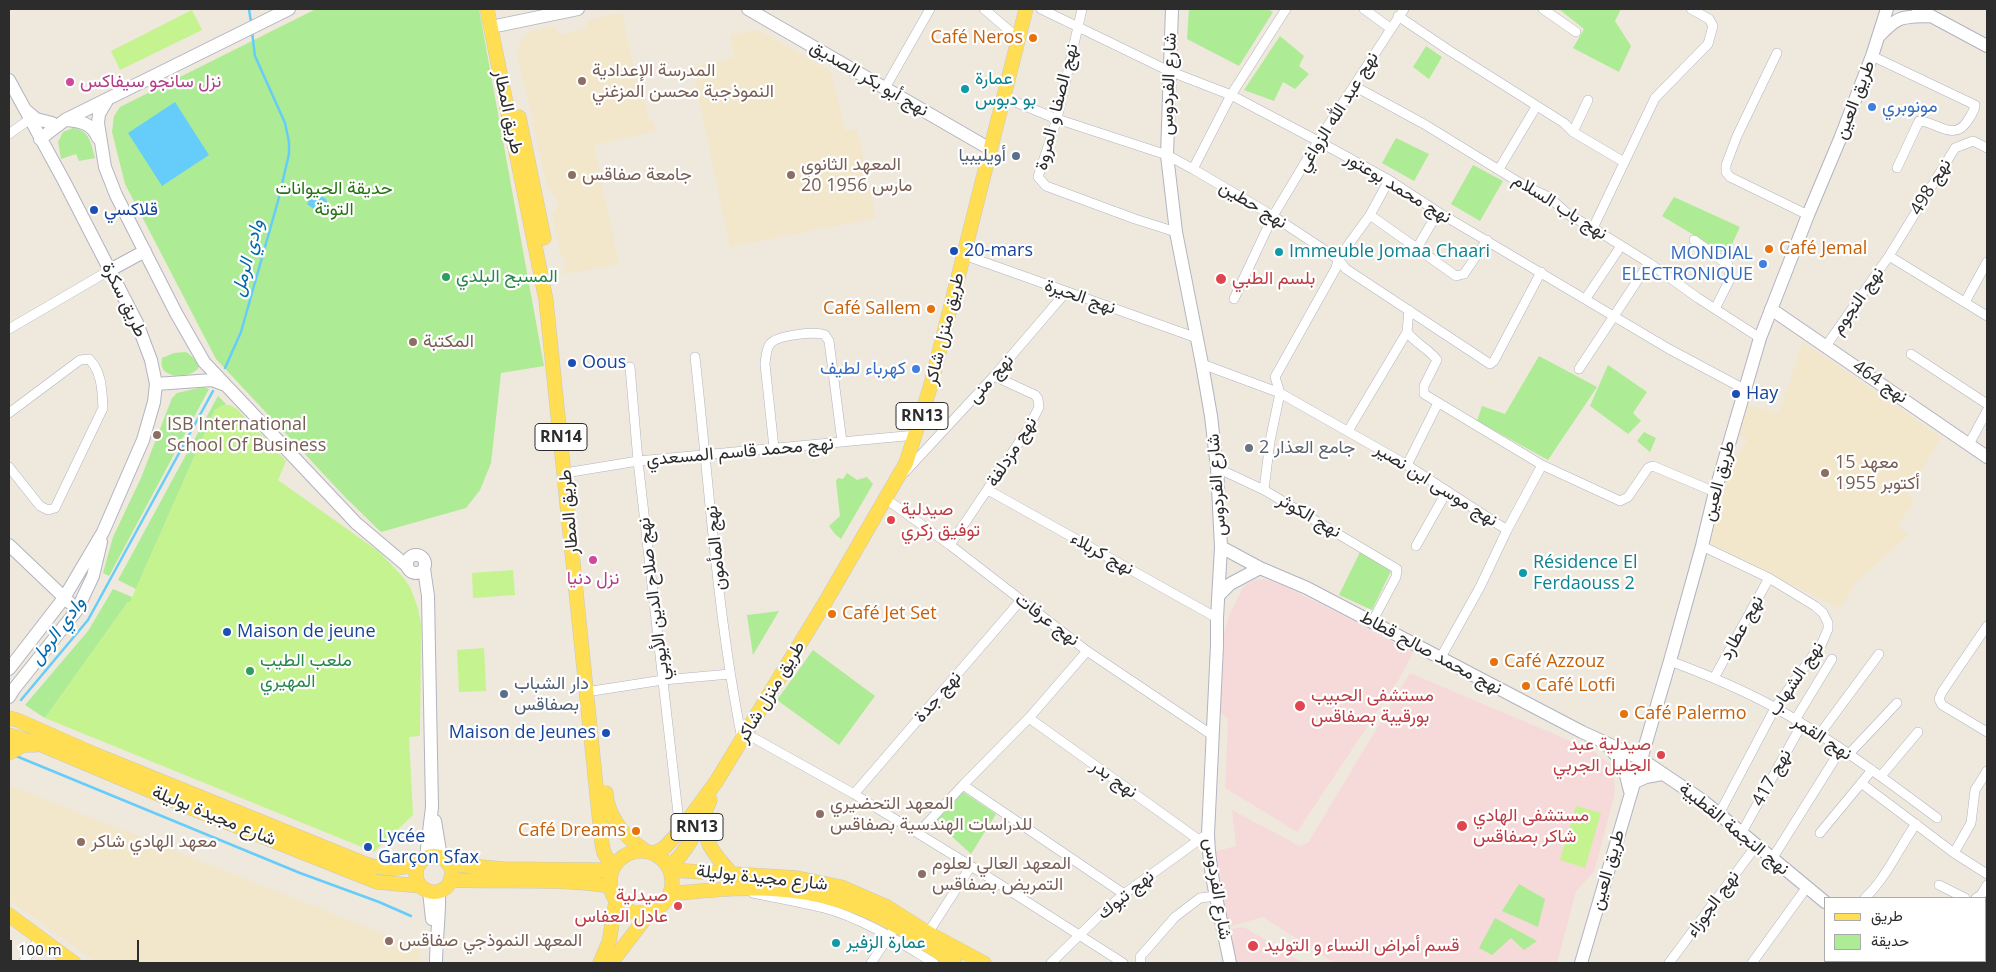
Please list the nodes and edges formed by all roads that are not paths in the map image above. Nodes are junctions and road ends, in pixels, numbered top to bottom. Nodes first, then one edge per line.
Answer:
1 (289, 9) edge
2 (487, 9) edge
3 (495, 9) edge
4 (576, 9) edge
5 (748, 9) edge
6 (930, 9) edge
7 (984, 9) edge
8 (1026, 9) edge
9 (1041, 9) edge
10 (1082, 9) edge
11 (1172, 9) edge
12 (1286, 9) edge
13 (1364, 9) edge
14 (1544, 9) edge
15 (1691, 9) edge
16 (1876, 9) edge
17 (1887, 9) edge
18 (1918, 9) edge
19 (1401, 12) edge
20 (1930, 16) junction
21 (1078, 26) junction
22 (495, 27) junction
23 (1390, 28) junction
24 (1880, 31) junction
25 (1576, 32) dead end
26 (1018, 38) junction
27 (1987, 46) edge
28 (1777, 53) dead end
29 (1872, 56) junction
30 (1169, 71) junction
31 (9, 80) edge
32 (1354, 86) junction
33 (885, 88) junction
34 (1230, 95) junction
35 (1003, 97) junction
36 (108, 99) junction
37 (1588, 100) dead end
38 (22, 104) junction
39 (1536, 107) junction
40 (1057, 118) junction
41 (65, 120) junction
42 (54, 126) junction
43 (35, 129) junction
44 (1573, 132) junction
45 (9, 134) edge
46 (99, 140) junction
47 (1318, 141) junction
48 (1987, 148) edge
49 (990, 149) junction
50 (1167, 155) junction
51 (1624, 162) junction
52 (53, 164) junction
53 (1897, 168) dead end
54 (1193, 169) junction
55 (1499, 169) junction
56 (1389, 180) junction
57 (1438, 212) junction
58 (1370, 215) junction
59 (1808, 215) junction
60 (1273, 216) junction
61 (1594, 228) junction
62 (1176, 232) junction
63 (1487, 240) junction
64 (1694, 240) dead end
65 (1621, 246) junction
66 (1417, 248) junction
67 (146, 251) junction
68 (964, 255) junction
69 (1889, 256) junction
70 (1338, 259) junction
71 (1987, 262) edge
72 (1649, 263) junction
73 (110, 270) junction
74 (1541, 272) junction
75 (1066, 292) junction
76 (1586, 298) junction
77 (1234, 299) dead end
78 (1965, 302) junction
79 (1714, 309) junction
80 (1771, 309) junction
81 (1409, 310) junction
82 (1615, 316) junction
83 (1987, 316) edge
84 (9, 329) edge
85 (1407, 332) junction
86 (1197, 338) junction
87 (1760, 338) junction
88 (1826, 346) junction
89 (1910, 354) dead end
90 (695, 357) dead end
91 (204, 362) junction
92 (1202, 364) junction
93 (630, 367) dead end
94 (1579, 369) dead end
95 (994, 376) junction
96 (197, 381) junction
97 (156, 384) junction
98 (225, 386) junction
99 (1744, 389) junction
100 (1280, 393) junction
101 (1438, 404) junction
102 (1987, 404) edge
103 (1987, 412) edge
104 (9, 413) edge
105 (1348, 431) junction
106 (916, 435) junction
107 (842, 442) junction
108 (1969, 444) junction
109 (774, 448) junction
110 (706, 455) junction
111 (1987, 456) edge
112 (638, 461) junction
113 (1407, 465) junction
114 (1542, 465) junction
115 (9, 467) edge
116 (1217, 468) junction
117 (569, 473) junction
118 (893, 485) junction
119 (988, 490) junction
120 (1264, 490) junction
121 (1447, 491) junction
122 (1715, 492) junction
123 (886, 499) junction
124 (1507, 530) junction
125 (103, 532) junction
126 (376, 540) junction
127 (9, 545) edge
128 (950, 545) junction
129 (1416, 546) dead end
130 (1702, 546) junction
131 (1221, 547) junction
132 (414, 555) junction
133 (1260, 568) junction
134 (414, 570) junction
135 (1769, 578) junction
136 (1218, 596) junction
137 (64, 598) junction
138 (1021, 600) junction
139 (77, 610) junction
140 (1216, 618) junction
141 (1372, 622) junction
142 (1987, 626) edge
143 (1087, 650) junction
144 (1879, 654) dead end
145 (1441, 657) junction
146 (1832, 659) dead end
147 (1670, 661) junction
148 (9, 669) edge
149 (730, 674) junction
150 (1714, 678) junction
151 (663, 680) junction
152 (590, 691) junction
153 (9, 697) edge
154 (1897, 704) dead end
155 (1775, 708) junction
156 (9, 718) edge
157 (1030, 718) junction
158 (1798, 722) junction
159 (1918, 732) dead end
160 (1987, 732) edge
161 (9, 735) edge
162 (1212, 735) junction
163 (1819, 735) junction
164 (743, 737) junction
165 (1605, 743) junction
166 (42, 745) junction
167 (1845, 752) junction
168 (9, 753) edge
169 (1640, 759) junction
170 (1872, 770) junction
171 (1987, 771) edge
172 (1662, 774) junction
173 (1881, 776) junction
174 (716, 782) junction
175 (1861, 783) junction
176 (963, 785) junction
177 (1632, 788) junction
178 (854, 794) junction
179 (432, 807) junction
180 (707, 807) junction
181 (1719, 814) junction
182 (1937, 818) dead end
183 (1916, 824) junction
184 (680, 831) junction
185 (1742, 832) junction
186 (1820, 833) dead end
187 (918, 834) junction
188 (1203, 837) junction
189 (1756, 846) junction
190 (650, 852) junction
191 (1954, 853) junction
192 (1772, 859) junction
193 (422, 861) junction
194 (444, 861) junction
195 (971, 866) junction
196 (670, 868) junction
197 (612, 869) junction
198 (731, 873) junction
199 (1987, 874) edge
200 (450, 880) junction
201 (1939, 885) dead end
202 (1987, 885) edge
203 (610, 886) junction
204 (1807, 887) junction
205 (430, 890) junction
206 (670, 894) junction
207 (1124, 894) junction
208 (1216, 896) junction
209 (1866, 897) edge
210 (1963, 897) edge
211 (1978, 897) edge
212 (616, 901) junction
213 (1824, 901) edge
214 (650, 912) junction
215 (9, 915) edge
216 (893, 931) junction
217 (928, 933) junction
218 (1079, 936) junction
219 (40, 937) junction
220 (1584, 962) edge
221 (23, 963) edge
222 (74, 963) edge
223 (436, 963) edge
224 (600, 963) edge
225 (611, 963) edge
226 (871, 963) edge
227 (934, 963) edge
228 (955, 963) edge
229 (984, 963) edge
230 (1051, 963) edge
231 (1123, 963) edge
232 (1141, 963) edge
233 (1230, 963) edge
234 (1669, 963) edge
235 (1752, 963) edge

1 - 36 street
2 - 22 main road, طريق المطار / RN14
3 - 22 main road, طريق المطار / RN14
4 - 22 street
5 - 33 street, نهج أبو بكر الصديق
6 - 33 street
7 - 26 street
8 - 26 main road, طريق منزل شاكر / RN13
9 - 21 street, نهج محمد بوعتور
10 - 21 street, نهج الصفا و المروة
11 - 30 street, شارع الفردوس
12 - 34 street
13 - 23 street
14 - 25 street
15 - 51 street
16 - 24 street
17 - 24 street, طريق العين
18 - 20 street
19 - 23 street, نهج عبد الله الزواغي
19 - 39 street
20 - 24 street
20 - 27 street
21 - 30 street, نهج محمد بوعتور
21 - 40 street, نهج الصفا و المروة
22 - 117 main road, طريق المطار / RN14
23 - 32 street, نهج عبد الله الزواغي
24 - 29 street, طريق العين
26 - 35 main road, طريق منزل شاكر / RN13
28 - 59 street
29 - 53 street
29 - 59 street, طريق العين
30 - 34 street, نهج محمد بوعتور
30 - 50 street, شارع الفردوس
31 - 38 street, طريق سكرة
32 - 47 street, نهج عبد الله الزواغي
32 - 55 street, نهج باب السلام
33 - 49 street, نهج أبو بكر الصديق
34 - 47 street, نهج محمد بوعتور
34 - 54 street
35 - 40 street, نهج حطين
35 - 49 main road, طريق منزل شاكر / RN13
36 - 41 street
36 - 46 street
37 - 44 street
38 - 42 street
38 - 43 street, طريق سكرة
39 - 44 street
39 - 55 street
40 - 50 street, نهج حطين
40 - 62 street, نهج الصفا و المروة
41 - 42 street
41 - 46 street
42 - 43 street
42 - 52 street
43 - 45 street
43 - 52 street, طريق سكرة
44 - 51 street
46 - 67 street
47 - 56 street, نهج محمد بوعتور
47 - 60 street, نهج عبد الله الزواغي
48 - 69 street, نهج 498
49 - 68 main road, طريق منزل شاكر / RN13
50 - 54 street, نهج حطين
50 - 62 street, شارع الفردوس
51 - 61 street
52 - 73 street, طريق سكرة
54 - 60 street, نهج حطين
55 - 61 street, نهج باب السلام
56 - 57 street, نهج محمد بوعتور
56 - 58 street
57 - 63 street, نهج محمد بوعتور
57 - 66 street
58 - 66 street
58 - 70 street
59 - 80 street, طريق العين
60 - 70 street, نهج حطين
60 - 77 street, نهج عبد الله الزواغي
61 - 65 street, نهج باب السلام
62 - 86 street, شارع الفردوس
63 - 66 street
63 - 74 street, نهج محمد بوعتور
64 - 79 street
65 - 72 street, نهج باب السلام
65 - 76 street
67 - 73 street
67 - 91 street
68 - 75 street, نهج الحيرة
68 - 106 main road, طريق منزل شاكر / RN13
69 - 78 street
69 - 88 street, نهج النجوم
70 - 81 street, نهج حطين
70 - 100 street
71 - 78 street
72 - 79 street, نهج باب السلام
72 - 82 street
73 - 84 street
73 - 97 street, طريق سكرة
74 - 76 street, نهج محمد بوعتور
74 - 81 street, نهج حطين
75 - 86 street, نهج الحيرة
75 - 95 street, نهج منى
76 - 82 street, نهج محمد بوعتور
78 - 83 street
79 - 87 street, نهج باب السلام
80 - 87 street, طريق العين
80 - 88 street, نهج 464
81 - 85 street
82 - 94 street
82 - 99 street, نهج محمد بوعتور
85 - 101 street
85 - 105 street
86 - 92 street, شارع الفردوس
87 - 99 street, طريق العين
88 - 108 street, نهج 464
89 - 102 street
90 - 110 street, نهج المأمون
91 - 96 street
91 - 98 street
92 - 100 street, نهج موسى ابن نصير
92 - 116 street, شارع الفردوس
93 - 112 street, نهج صلاح الدين الأيوبي
95 - 118 street, نهج منى
95 - 119 street, نهج مزدلفة
96 - 97 street
96 - 98 street
97 - 125 street, طريق سكرة
98 - 126 street
99 - 122 street, طريق العين
100 - 105 street, نهج موسى ابن نصير
100 - 120 street
101 - 113 street
101 - 114 street
103 - 108 street
104 - 115 street
105 - 113 street, نهج موسى ابن نصير
106 - 107 street, نهج محمد قاسم المسعدي
106 - 118 main road, طريق منزل شاكر / RN13
107 - 109 street, نهج محمد قاسم المسعدي
107 - 109 street
108 - 111 street, نهج 464
109 - 110 street, نهج محمد قاسم المسعدي
110 - 112 street, نهج محمد قاسم المسعدي
110 - 149 street, نهج المأمون
112 - 117 street, نهج محمد قاسم المسعدي
112 - 151 street, نهج صلاح الدين الأيوبي
113 - 121 street, نهج موسى ابن نصير
114 - 122 street
114 - 124 street
116 - 120 street, نهج الكوثر
116 - 131 street, شارع الفردوس
117 - 152 main road, طريق المطار / RN14
118 - 123 main road, طريق منزل شاكر / RN13
119 - 128 street, نهج مزدلفة
119 - 140 street, نهج كربلاء
120 - 141 street, نهج الكوثر
121 - 124 street, نهج موسى ابن نصير
121 - 129 street
122 - 130 street, طريق العين
123 - 128 street, نهج عرفات
123 - 164 main road, طريق منزل شاكر / RN13
124 - 145 street
125 - 137 street
125 - 139 street
126 - 132 street
126 - 134 street
127 - 137 street
128 - 138 street, نهج عرفات
130 - 135 street, نهج الشهاب
130 - 147 street, طريق العين
131 - 133 street, نهج محمد صالح قطاط
131 - 136 street, شارع الفردوس
132 - 134 street
132 - 134 street
133 - 136 street
133 - 141 street, نهج محمد صالح قطاط
134 - 179 street
135 - 150 street, نهج عطارد
135 - 155 street, نهج الشهاب
136 - 140 street, شارع الفردوس
137 - 139 street
137 - 148 street
138 - 143 street, نهج عرفات
138 - 178 street, نهج جدة
139 - 153 street
140 - 162 street, شارع الفردوس
141 - 145 street, نهج محمد صالح قطاط
142 - 160 street
143 - 157 street
143 - 162 street, نهج عرفات
144 - 163 street
145 - 165 street, نهج محمد صالح قطاط
146 - 158 street, نهج 417
147 - 150 street, نهج القمر
147 - 169 street, طريق العين
149 - 151 street
149 - 164 street, نهج المأمون
150 - 155 street, نهج القمر
151 - 152 street
151 - 184 street, نهج صلاح الدين الأيوبي
152 - 190 main road, طريق المطار / RN14
152 - 197 main road, طريق المطار / RN14
154 - 167 street
155 - 158 street, نهج القمر
155 - 181 street, نهج الشهاب
156 - 193 main road, شارع مجيدة بوليلة
157 - 176 street
157 - 188 street, نهج بدر
158 - 163 street, نهج القمر
158 - 185 street, نهج 417
159 - 173 street
161 - 166 main road, شارع مجيدة بوليلة
162 - 188 street, شارع الفردوس
163 - 167 street, نهج القمر
164 - 174 main road, طريق منزل شاكر / RN13
164 - 178 street
165 - 169 street, نهج محمد صالح قطاط
165 - 177 street
166 - 168 main road
166 - 205 main road, شارع مجيدة بوليلة
167 - 170 street, نهج القمر
167 - 192 street
169 - 172 street, نهج النجمة القطبية
169 - 177 street, طريق العين
170 - 173 street, نهج القمر
170 - 175 street
171 - 191 street
172 - 177 street
172 - 181 street, نهج النجمة القطبية
173 - 182 street, نهج القمر
174 - 180 main road, طريق منزل شاكر / RN13
174 - 184 main road, طريق منزل شاكر / RN13
175 - 183 street
175 - 186 street
176 - 187 street
176 - 207 street
177 - 220 street, طريق العين
178 - 187 street
179 - 193 street
179 - 194 street
180 - 196 main road, طريق منزل شاكر / RN13
180 - 198 main road
181 - 185 street, نهج النجمة القطبية
183 - 191 street
183 - 209 street
184 - 190 main road, طريق منزل شاكر / RN13
185 - 189 street, نهج النجمة القطبية
187 - 195 street
188 - 207 street, نهج تبوك
188 - 208 street, شارع الفردوس
189 - 192 street, نهج النجمة القطبية
189 - 234 street, نهج الجوزاء
190 - 196 main road
190 - 197 main road
191 - 199 street
192 - 204 street, نهج النجمة القطبية
193 - 194 main road, شارع مجيدة بوليلة
193 - 205 main road
194 - 197 main road, شارع مجيدة بوليلة
194 - 200 main road
195 - 217 street
195 - 218 street
196 - 198 main road, شارع مجيدة بوليلة
196 - 206 main road
197 - 203 main road
198 - 217 main road, شارع مجيدة بوليلة
200 - 203 main road
200 - 205 main road
201 - 210 street
202 - 211 street
203 - 212 main road
204 - 213 street, نهج النجمة القطبية
204 - 235 street
205 - 223 street
206 - 214 main road
206 - 216 main road, شارع مجيدة بوليلة
207 - 218 street, نهج تبوك
208 - 232 street
208 - 233 street, شارع الفردوس
212 - 214 main road
212 - 224 main road
214 - 225 main road
215 - 219 main road
216 - 226 street
216 - 227 street, شارع مجيدة بوليلة
216 - 228 main road, شارع مجيدة بوليلة
217 - 229 main road, شارع مجيدة بوليلة
218 - 230 street, نهج تبوك
218 - 231 street
219 - 221 street
219 - 222 main road

